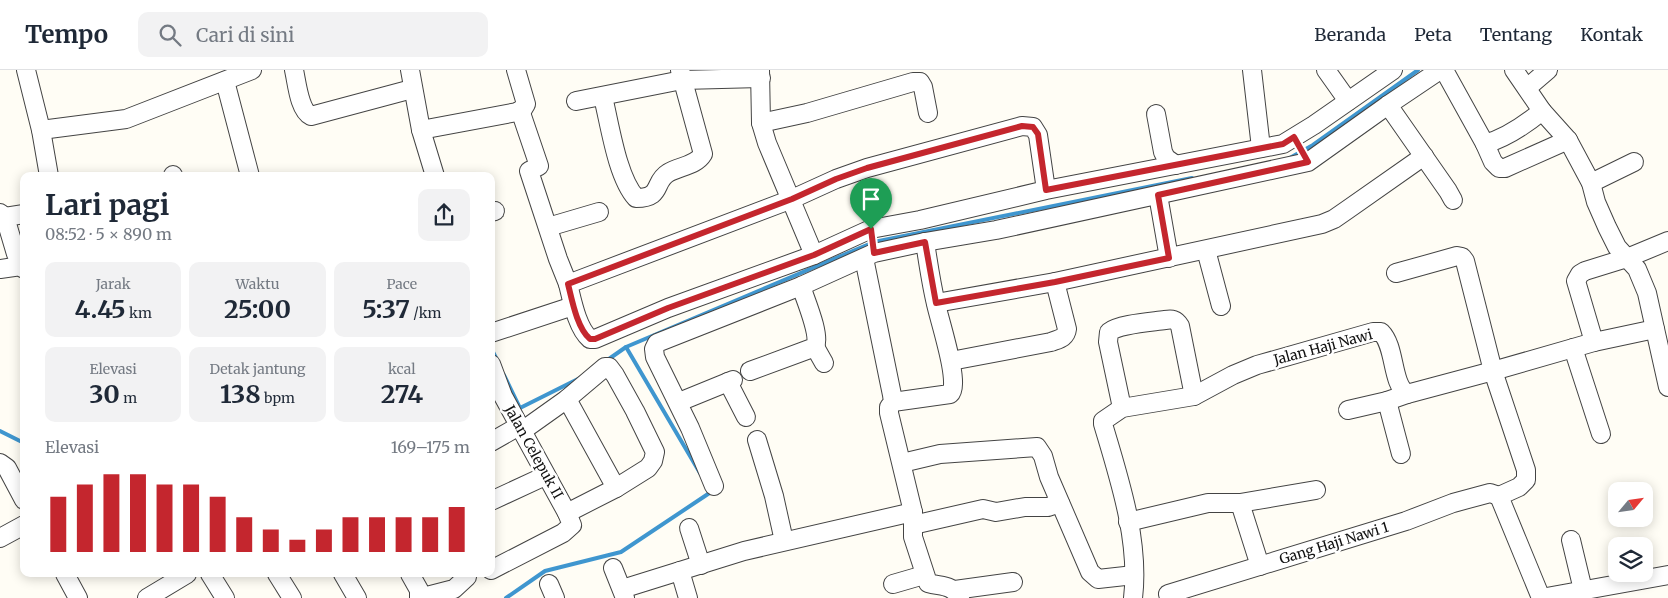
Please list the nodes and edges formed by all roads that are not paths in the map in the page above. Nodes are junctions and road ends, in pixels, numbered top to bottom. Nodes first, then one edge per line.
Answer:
1 (26, 70) edge
2 (252, 70) edge
3 (294, 70) edge
4 (410, 70) edge
5 (516, 70) edge
6 (1252, 70) edge
7 (1326, 70) edge
8 (1393, 70) edge
9 (1440, 70) edge
10 (1444, 70) edge
11 (1514, 70) edge
12 (1548, 70) edge
13 (761, 74) edge
14 (681, 75) edge
15 (225, 81) junction
16 (1526, 88) junction
17 (412, 89) junction
18 (602, 97) junction
19 (576, 100) dead end
20 (1348, 101) junction
21 (1388, 105) junction
22 (520, 110) junction
23 (1542, 111) junction
24 (928, 113) dead end
25 (1156, 114) dead end
26 (761, 123) junction
27 (41, 130) junction
28 (421, 130) junction
29 (1568, 140) junction
30 (1485, 144) junction
31 (1261, 148) junction
32 (1301, 150) junction
33 (1424, 156) junction
34 (1634, 162) dead end
35 (1176, 165) junction
36 (48, 172) edge
37 (249, 172) edge
38 (435, 172) edge
39 (1591, 184) junction
40 (1046, 190) junction
41 (1158, 195) junction
42 (792, 199) junction
43 (1453, 200) dead end
44 (599, 212) dead end
45 (20, 214) edge
46 (2, 215) edge
47 (548, 227) junction
48 (1668, 241) edge
49 (925, 242) junction
50 (870, 244) junction
51 (1206, 250) junction
52 (814, 255) junction
53 (1169, 258) junction
54 (1626, 258) junction
55 (20, 262) edge
56 (20, 267) edge
57 (0, 269) edge
58 (1396, 273) dead end
59 (1055, 282) junction
60 (568, 284) junction
61 (801, 286) junction
62 (936, 303) junction
63 (573, 306) junction
64 (1221, 306) dead end
65 (1655, 329) junction
66 (495, 332) edge
67 (1594, 342) junction
68 (815, 346) junction
69 (1573, 348) junction
70 (950, 361) junction
71 (824, 363) dead end
72 (750, 371) dead end
73 (1493, 371) junction
74 (495, 375) edge
75 (1668, 387) edge
76 (1407, 394) junction
77 (1194, 396) junction
78 (567, 399) junction
79 (1387, 401) junction
80 (678, 402) junction
81 (893, 402) junction
82 (1122, 408) junction
83 (1348, 410) dead end
84 (746, 417) dead end
85 (521, 429) junction
86 (1601, 434) dead end
87 (495, 440) edge
88 (757, 440) dead end
89 (1401, 454) dead end
90 (902, 463) junction
91 (3, 466) edge
92 (545, 476) junction
93 (714, 486) dead end
94 (616, 488) junction
95 (1316, 490) dead end
96 (20, 494) edge
97 (1499, 496) junction
98 (495, 499) edge
99 (1240, 502) junction
100 (1060, 503) junction
101 (567, 513) junction
102 (913, 518) junction
103 (1128, 522) junction
104 (20, 527) edge
105 (689, 528) dead end
106 (0, 538) edge
107 (1571, 540) dead end
108 (784, 541) junction
109 (701, 565) junction
110 (1260, 566) junction
111 (495, 568) edge
112 (613, 568) dead end
113 (680, 571) junction
114 (924, 575) junction
115 (1134, 575) junction
116 (1668, 575) edge
117 (71, 577) edge
118 (182, 577) edge
119 (212, 577) edge
120 (279, 577) edge
121 (345, 577) edge
122 (411, 577) edge
123 (469, 577) edge
124 (1013, 582) dead end
125 (893, 584) dead end
126 (1583, 590) junction
127 (419, 594) edge
128 (624, 594) edge
129 (957, 594) edge
130 (1168, 594) dead end
131 (78, 598) edge
132 (147, 598) edge
133 (224, 598) edge
134 (292, 598) edge
135 (357, 598) edge
136 (688, 598) edge
137 (1133, 598) edge
138 (1541, 598) edge

1 - 27 street
2 - 15 street
3 - 17 street
4 - 17 street
5 - 22 street
6 - 31 street
7 - 20 street
8 - 20 street
9 - 21 street
10 - 30 street
11 - 16 street
12 - 16 street
13 - 14 street
13 - 26 street
14 - 18 street
14 - 18 street
15 - 27 street
15 - 37 street
16 - 23 street
17 - 28 street
18 - 19 street
20 - 32 street
21 - 32 street
21 - 33 street
22 - 28 street
22 - 47 street
23 - 29 street
23 - 30 street
24 - 26 street
25 - 35 street
26 - 42 street
27 - 36 street
28 - 38 street
29 - 30 street
29 - 39 street
31 - 32 street
31 - 35 street
32 - 41 street
33 - 43 street
33 - 51 street
34 - 39 street
35 - 40 street
39 - 54 street
40 - 42 street
40 - 50 street
41 - 49 street
41 - 53 street
42 - 52 street
42 - 60 street
44 - 47 street
45 - 46 street
46 - 55 street
47 - 60 street
48 - 54 street
49 - 50 street
49 - 62 street
50 - 52 street
50 - 61 street
50 - 81 street
51 - 53 street
51 - 64 street
52 - 63 street
53 - 59 street
54 - 65 street
54 - 67 street
56 - 57 street
58 - 73 street
59 - 62 street
59 - 70 street
60 - 63 street
61 - 68 street
61 - 80 street
62 - 70 street
63 - 66 street
65 - 67 street
65 - 75 street
67 - 69 street
68 - 71 street
68 - 72 street
69 - 73 street
69 - 86 street
70 - 81 street
73 - 76 street
73 - 97 street
74 - 85 street, Jalan Celepuk II
76 - 77 street, Jalan Haji Nawi
76 - 79 street
77 - 82 street, Jalan Haji Nawi
77 - 82 street
78 - 85 street
78 - 94 street
78 - 94 street
79 - 83 street
79 - 89 street
80 - 84 street
80 - 93 street
81 - 90 street
82 - 103 street, Jalan Haji Nawi
85 - 87 street
85 - 92 street, Jalan Celepuk II
88 - 108 street
90 - 100 street
90 - 102 street
91 - 96 street
92 - 98 street
92 - 101 street, Jalan Celepuk II
94 - 101 street
95 - 99 street
97 - 110 street, Gang Haji Nawi 1
97 - 138 street
99 - 103 street
99 - 110 street
100 - 102 street
100 - 115 street
101 - 111 street
102 - 108 street
102 - 114 street
103 - 115 street, Jalan Haji Nawi
104 - 106 street
105 - 109 street
107 - 126 street
108 - 109 street
109 - 113 street
110 - 130 street, Gang Haji Nawi 1
112 - 128 street
113 - 128 street
113 - 136 street
114 - 125 street
114 - 129 street
115 - 137 street, Jalan Haji Nawi
116 - 126 street
117 - 131 street
118 - 132 street
119 - 133 street
120 - 134 street
121 - 135 street
122 - 127 street
123 - 127 street
124 - 129 street
126 - 138 street

